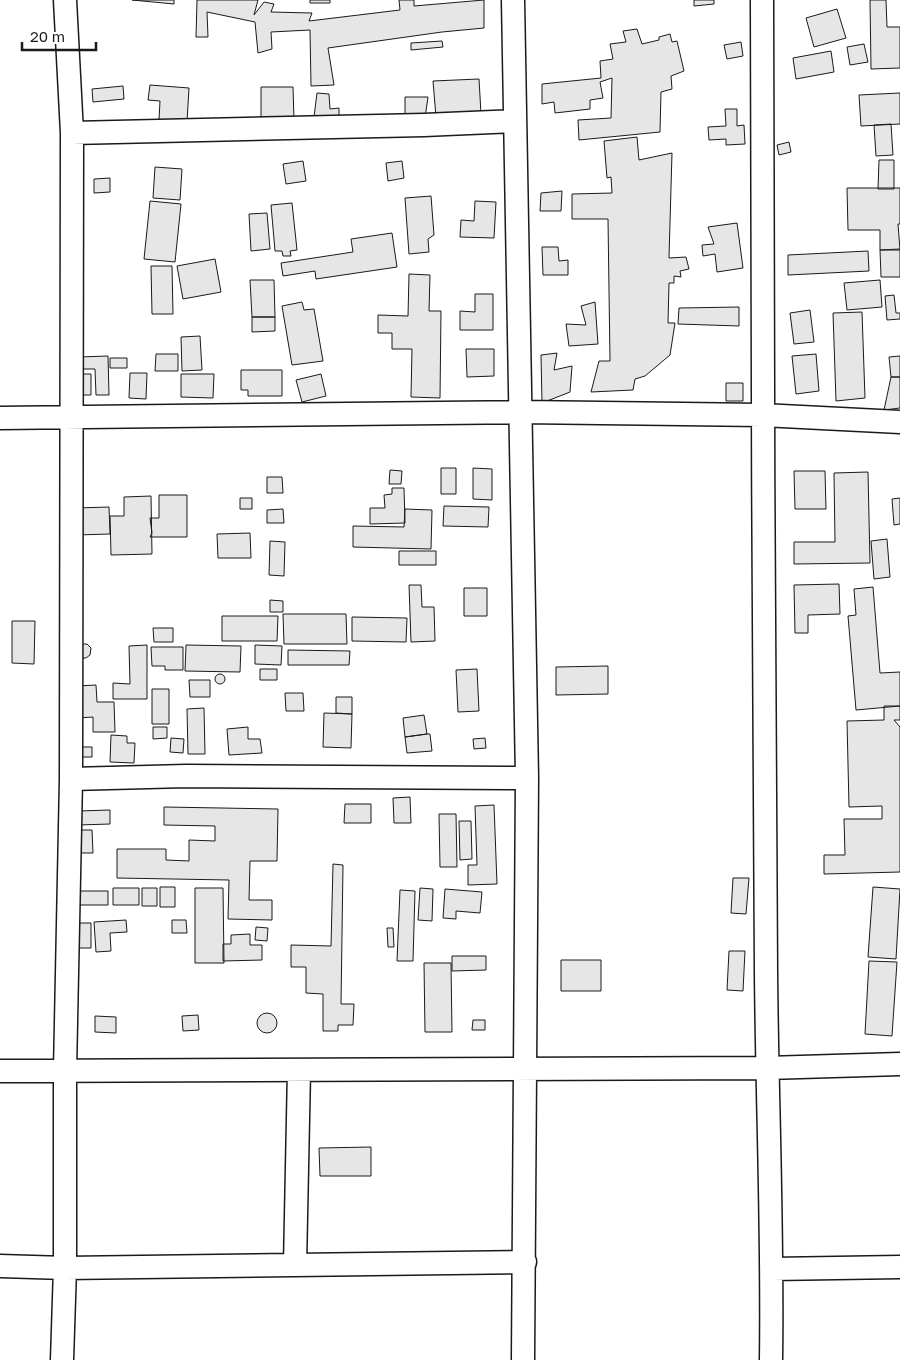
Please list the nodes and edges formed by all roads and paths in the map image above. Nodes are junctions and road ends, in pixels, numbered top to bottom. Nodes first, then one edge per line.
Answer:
1 (66, 0) edge
2 (513, 0) edge
3 (762, 0) edge
4 (516, 121) junction
5 (72, 133) junction
6 (521, 412) junction
7 (762, 415) junction
8 (72, 417) junction
9 (0, 418) edge
10 (900, 422) edge
11 (527, 778) junction
12 (71, 779) junction
13 (900, 1064) edge
14 (767, 1068) junction
15 (524, 1069) junction
16 (299, 1070) junction
17 (0, 1071) edge
18 (65, 1071) junction
19 (524, 1262) junction
20 (295, 1265) junction
21 (0, 1266) edge
22 (900, 1267) edge
23 (65, 1268) junction
24 (772, 1269) junction
25 (62, 1360) edge
26 (523, 1360) edge
27 (771, 1360) edge

1 - 5 street
2 - 4 street
3 - 7 street
4 - 5 street
4 - 6 street
5 - 8 street
6 - 7 street
6 - 8 street
6 - 11 street
7 - 10 street
7 - 14 street
8 - 9 street
8 - 12 street
11 - 12 street
11 - 15 street
12 - 18 street
13 - 14 street
14 - 15 street
14 - 24 street
15 - 16 street
15 - 19 street
16 - 18 street
16 - 20 street
17 - 18 street
18 - 23 street
19 - 20 street
19 - 26 street
20 - 23 street
21 - 23 street
22 - 24 street
23 - 25 street
24 - 27 street

